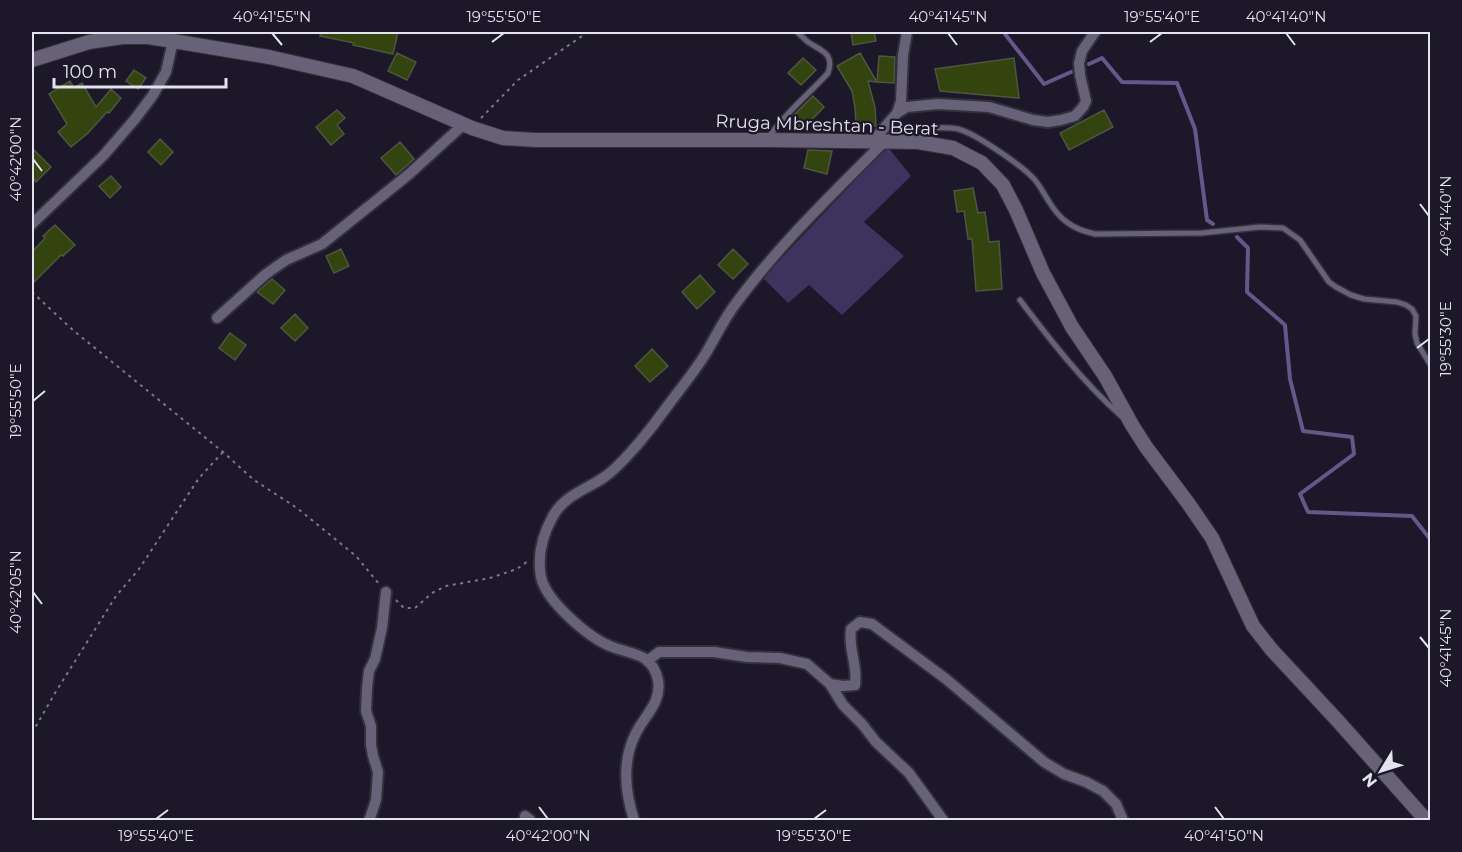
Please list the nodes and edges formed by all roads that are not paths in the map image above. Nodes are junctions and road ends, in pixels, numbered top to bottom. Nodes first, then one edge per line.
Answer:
1 (797, 32) edge
2 (907, 32) edge
3 (1095, 32) edge
4 (135, 34) edge
5 (87, 37) edge
6 (173, 40) junction
7 (32, 60) edge
8 (897, 113) junction
9 (468, 126) junction
10 (767, 140) junction
11 (878, 142) junction
12 (32, 224) edge
13 (1020, 300) dead end
14 (217, 318) dead end
15 (1431, 364) edge
16 (1132, 424) junction
17 (386, 592) road end
18 (647, 661) junction
19 (830, 684) junction
20 (370, 820) edge
21 (634, 820) edge
22 (943, 820) edge
23 (1123, 820) edge
24 (1426, 820) edge

1 - 10 lane
2 - 8 street
3 - 8 street
4 - 5 street, Rruga Mbreshtan - Berat
4 - 6 street, Rruga Mbreshtan - Berat
5 - 7 street, Rruga Mbreshtan - Berat
6 - 9 street, Rruga Mbreshtan - Berat
6 - 12 street
8 - 11 street
9 - 10 street, Rruga Mbreshtan - Berat
9 - 14 street
10 - 11 street, Rruga Mbreshtan - Berat
11 - 15 lane
11 - 16 street, Rruga Mbreshtan - Berat
11 - 18 street
13 - 16 lane
16 - 24 street, Rruga Mbreshtan - Berat
17 - 20 street
18 - 19 street
18 - 21 street
19 - 22 street
19 - 23 street

